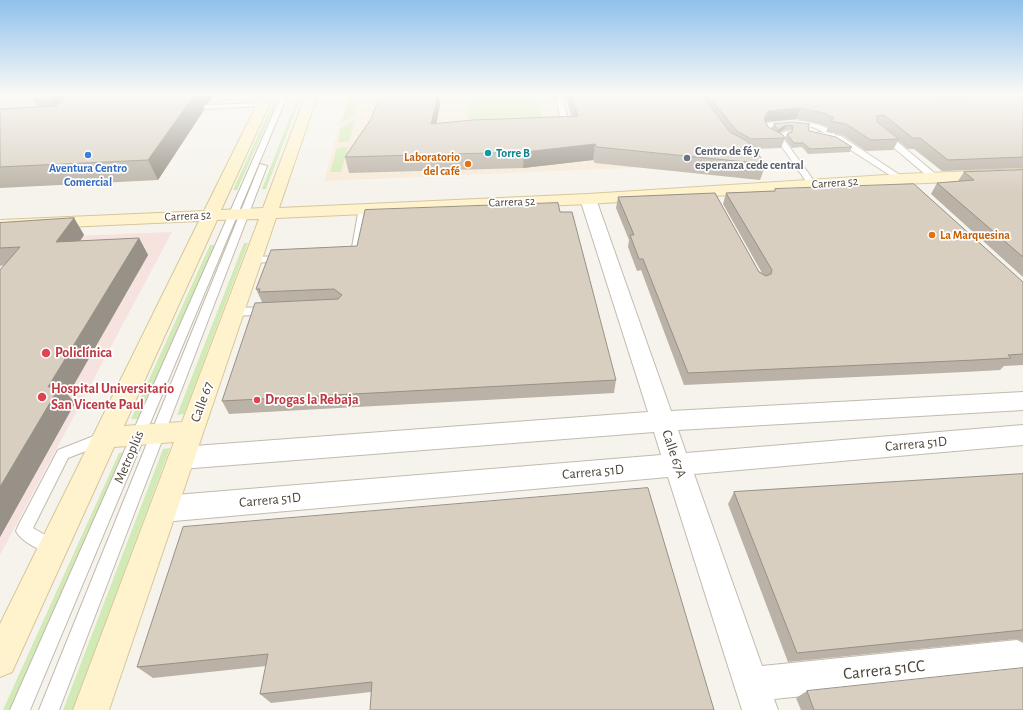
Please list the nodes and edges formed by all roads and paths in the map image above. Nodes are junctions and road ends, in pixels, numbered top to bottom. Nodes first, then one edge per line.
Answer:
1 (252, 127) edge
2 (275, 127) edge
3 (281, 127) edge
4 (294, 127) edge
5 (767, 127) edge
6 (820, 127) edge
7 (876, 129) edge
8 (788, 132) edge
9 (811, 132) edge
10 (838, 138) junction
11 (784, 143) junction
12 (1023, 174) edge
13 (935, 178) junction
14 (902, 179) junction
15 (813, 185) junction
16 (918, 194) edge
17 (588, 199) junction
18 (364, 208) junction
19 (249, 213) junction
20 (210, 215) junction
21 (0, 225) edge
22 (340, 256) edge
23 (296, 258) edge
24 (252, 260) junction
25 (278, 310) edge
26 (234, 312) junction
27 (1023, 401) edge
28 (663, 421) junction
29 (191, 431) junction
30 (148, 434) junction
31 (1023, 435) edge
32 (106, 437) junction
33 (182, 458) junction
34 (678, 465) junction
35 (163, 509) junction
36 (53, 548) junction
37 (1017, 657) dead end
38 (0, 660) edge
39 (756, 697) edge
40 (20, 710) edge
41 (49, 710) edge
42 (92, 710) edge

1 - 20 main road
2 - 19 lane, Metroplús
3 - 19 lane, Metroplús
4 - 19 main road, Calle 67
5 - 11 lane
6 - 10 lane
7 - 13 lane
8 - 11 lane
9 - 10 lane
10 - 14 lane
11 - 15 lane
12 - 13 main road, Carrera 52
13 - 14 main road, Carrera 52
14 - 15 main road, Carrera 52
14 - 16 main road
15 - 17 main road, Carrera 52
17 - 18 main road, Carrera 52
17 - 28 street, Calle 67A
18 - 19 main road, Carrera 52
18 - 22 lane
19 - 20 main road, Carrera 52
19 - 24 main road, Calle 67
19 - 30 lane, Metroplús
19 - 30 lane, Metroplús
20 - 21 main road, Carrera 52
20 - 32 main road
23 - 24 lane
24 - 26 main road, Calle 67
25 - 26 lane
26 - 29 main road, Calle 67
27 - 28 street
28 - 33 street
28 - 34 street, Calle 67A
29 - 30 main road
29 - 33 main road, Calle 67
30 - 32 main road
30 - 40 lane, Metroplús
30 - 41 lane, Metroplús
31 - 34 street, Carrera 51D
32 - 36 main road
32 - 36 lane
33 - 35 main road, Calle 67
34 - 35 street, Carrera 51D
34 - 39 street, Calle 67A
35 - 42 main road, Calle 67
36 - 38 main road
37 - 39 street, Carrera 51CC

